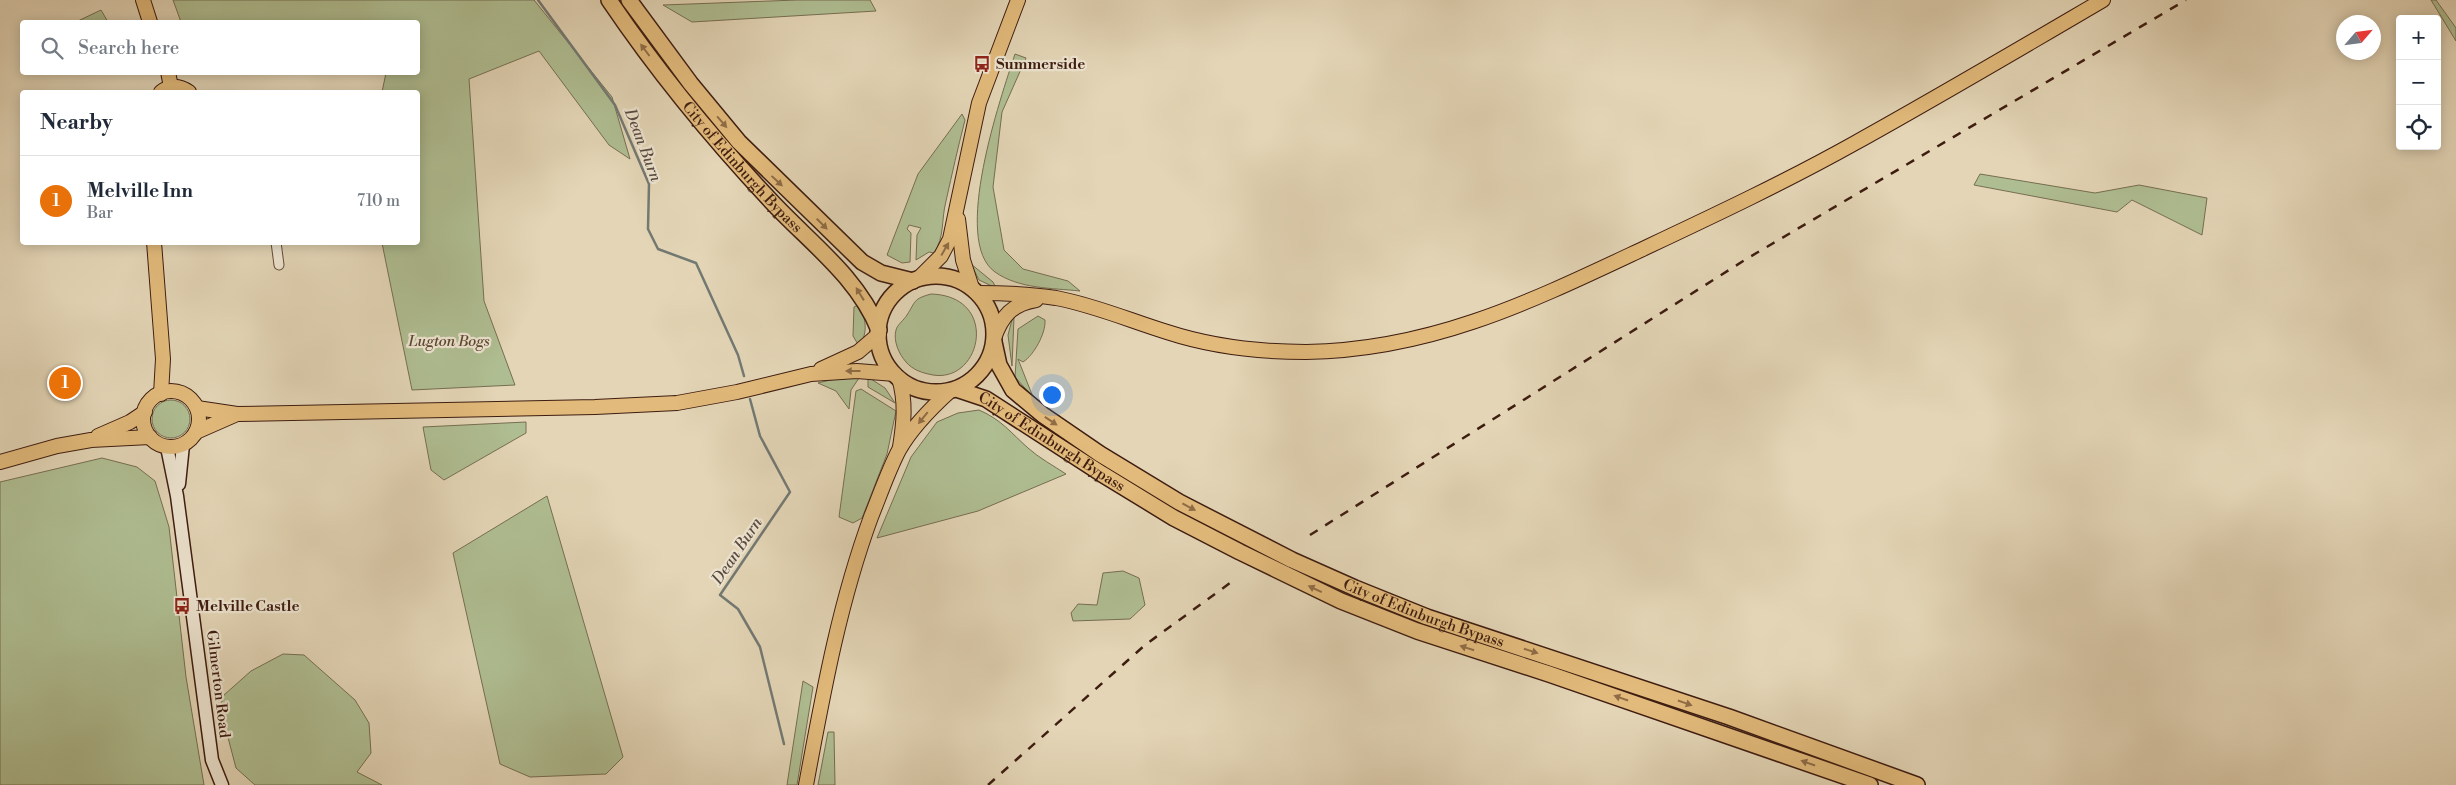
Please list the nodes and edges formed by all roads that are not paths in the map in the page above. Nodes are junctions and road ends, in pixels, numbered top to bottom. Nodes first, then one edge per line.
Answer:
1 (143, 0) edge
2 (609, 0) edge
3 (629, 0) edge
4 (1018, 0) edge
5 (2103, 0) edge
6 (149, 20) edge
7 (168, 75) edge
8 (166, 90) edge
9 (185, 90) edge
10 (957, 211) junction
11 (154, 245) edge
12 (276, 245) edge
13 (279, 265) dead end
14 (915, 280) junction
15 (975, 291) junction
16 (1046, 298) junction
17 (879, 332) junction
18 (994, 340) junction
19 (163, 359) junction
20 (811, 374) junction
21 (897, 376) junction
22 (953, 389) junction
23 (176, 392) junction
24 (160, 394) junction
25 (197, 408) junction
26 (144, 412) junction
27 (237, 414) junction
28 (196, 432) junction
29 (150, 437) junction
30 (91, 440) junction
31 (183, 445) junction
32 (167, 447) junction
33 (899, 450) junction
34 (0, 462) edge
35 (177, 496) junction
36 (222, 785) edge
37 (806, 785) edge
38 (1870, 785) edge
39 (1917, 785) edge

1 - 6 main road
17 -> 2 highway, City of Edinburgh Bypass
3 -> 14 highway, City of Edinburgh Bypass
4 - 10 main road
5 - 16 main road
7 - 8 main road
8 - 9 main road
14 -> 10 main road
10 - 15 main road
11 - 19 main road
12 - 13 street
14 - 15 highway
14 - 17 highway
15 - 16 main road
15 - 18 highway
16 - 18 main road
17 - 20 main road
17 - 21 highway
18 - 22 highway
18 -> 39 highway, City of Edinburgh Bypass
19 - 23 main road
19 - 24 main road
21 -> 20 main road
20 - 27 main road
21 - 22 highway
21 - 33 main road
22 -> 33 main road
38 -> 22 highway, City of Edinburgh Bypass
23 - 24 main road
23 - 25 main road
24 - 26 main road
25 - 27 main road
25 - 28 main road
26 - 29 main road
26 - 30 main road
27 - 28 main road
28 - 31 main road
29 - 30 main road
29 - 32 main road
30 - 34 main road
31 - 32 main road
31 - 35 main road, Gilmerton Road
32 - 35 main road, Gilmerton Road
33 - 37 main road
35 - 36 main road, Gilmerton Road

